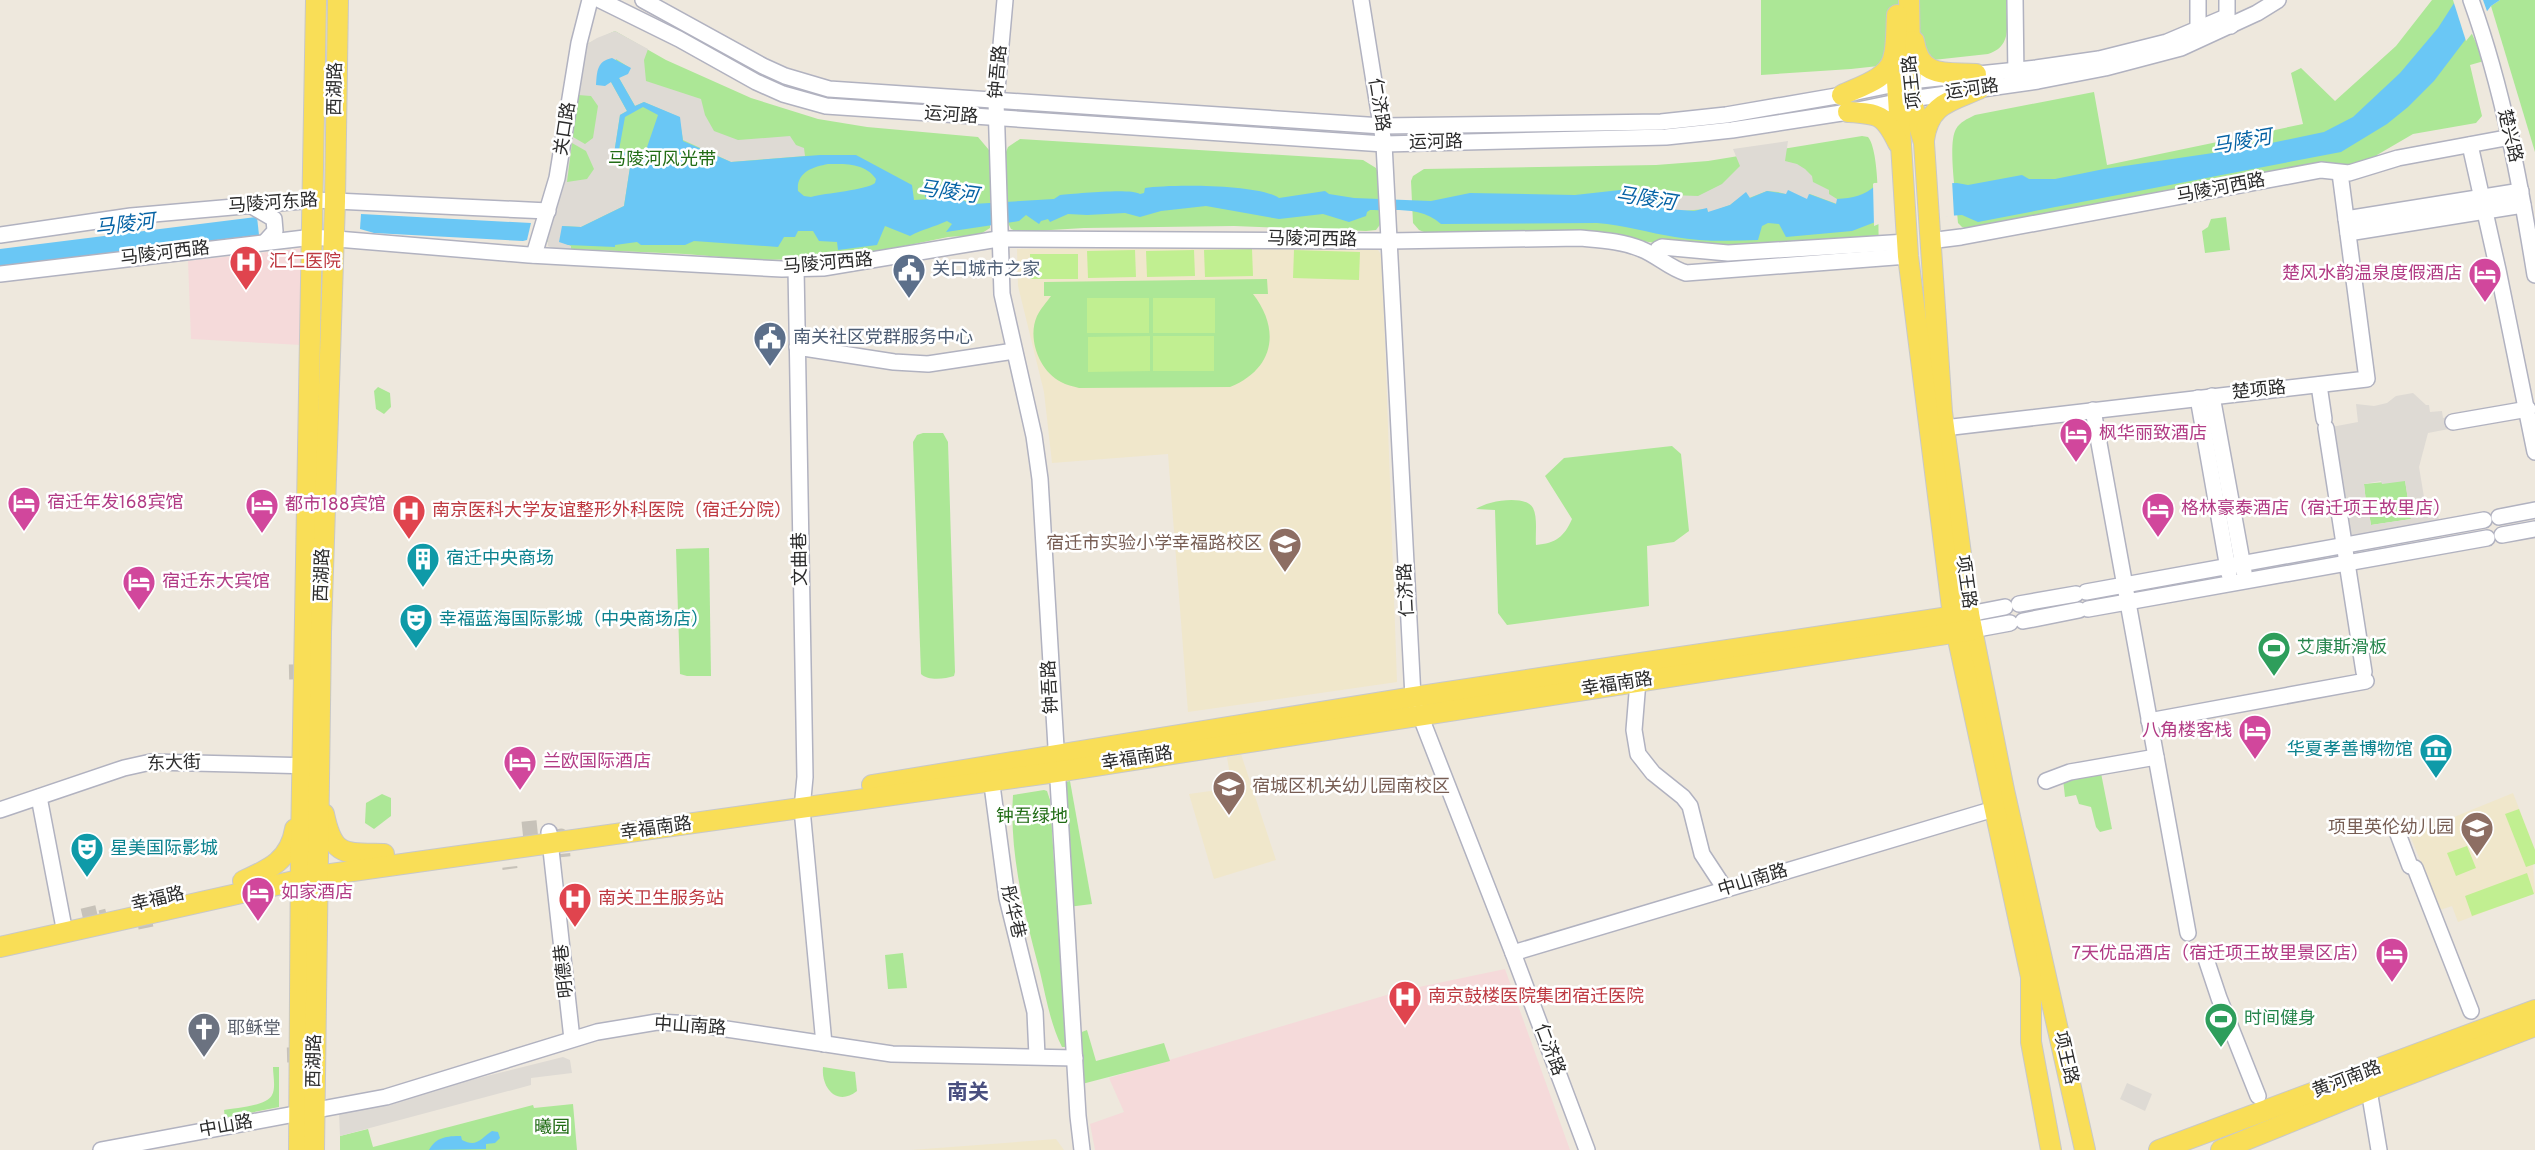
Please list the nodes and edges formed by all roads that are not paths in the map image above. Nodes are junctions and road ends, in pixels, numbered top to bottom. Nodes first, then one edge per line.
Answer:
1 (316, 0) edge
2 (338, 0) edge
3 (590, 0) edge
4 (600, 0) edge
5 (643, 0) edge
6 (1005, 0) edge
7 (1361, 0) edge
8 (2015, 0) edge
9 (2198, 0) edge
10 (2227, 0) edge
11 (2259, 0) edge
12 (2278, 0) edge
13 (2471, 0) edge
14 (1903, 7) edge
15 (2229, 21) junction
16 (2200, 34) junction
17 (2016, 77) junction
18 (1978, 82) junction
19 (1904, 91) junction
20 (996, 101) junction
21 (1845, 104) junction
22 (996, 119) junction
23 (1382, 126) junction
24 (2511, 137) junction
25 (1924, 143) junction
26 (1384, 144) junction
27 (2469, 145) junction
28 (1903, 152) junction
29 (2340, 173) junction
30 (2522, 198) junction
31 (314, 200) junction
32 (335, 201) junction
33 (250, 205) junction
34 (2483, 205) junction
35 (548, 211) junction
36 (2347, 226) junction
37 (998, 234) junction
38 (0, 235) edge
39 (313, 237) junction
40 (333, 238) junction
41 (266, 241) junction
42 (1389, 241) junction
43 (1929, 241) junction
44 (1908, 249) junction
45 (534, 255) junction
46 (1656, 256) junction
47 (796, 268) junction
48 (0, 274) edge
49 (2535, 275) edge
50 (797, 347) junction
51 (1014, 351) junction
52 (2319, 385) junction
53 (2205, 397) junction
54 (2528, 409) junction
55 (2093, 410) junction
56 (2453, 422) dead end
57 (1944, 428) junction
58 (2535, 452) edge
59 (2535, 510) edge
60 (2535, 529) edge
61 (2344, 544) junction
62 (2347, 563) junction
63 (2235, 564) junction
64 (2239, 582) junction
65 (2124, 585) junction
66 (2127, 602) junction
67 (1963, 623) junction
68 (1638, 681) junction
69 (1416, 706) junction
70 (2149, 721) junction
71 (2156, 757) junction
72 (1055, 764) junction
73 (311, 769) junction
74 (991, 773) junction
75 (2046, 781) dead end
76 (803, 794) junction
77 (39, 797) junction
78 (1994, 809) junction
79 (0, 810) edge
80 (2398, 834) dead end
81 (549, 838) junction
82 (384, 860) junction
83 (309, 872) junction
84 (245, 886) junction
85 (1725, 889) junction
86 (64, 928) junction
87 (310, 931) junction
88 (2188, 933) dead end
89 (0, 937) edge
90 (0, 947) edge
91 (2204, 952) dead end
92 (1513, 953) junction
93 (2535, 1010) edge
94 (2471, 1011) dead end
95 (2535, 1026) edge
96 (572, 1039) junction
97 (824, 1044) junction
98 (1037, 1056) junction
99 (1075, 1058) junction
100 (2369, 1090) junction
101 (2259, 1096) dead end
102 (307, 1112) junction
103 (101, 1150) edge
104 (298, 1150) edge
105 (314, 1150) edge
106 (1082, 1150) edge
107 (1587, 1150) edge
108 (2051, 1150) edge
109 (2085, 1150) edge
110 (2159, 1150) edge
111 (2221, 1150) edge
112 (2379, 1150) edge

1 - 31 main road, 西湖路
2 - 32 main road, 西湖路
3 - 35 street, 关口路
4 - 22 street, 运河路
5 - 20 street, 运河路
6 - 20 street, 钟吾路
7 - 23 street, 仁济路
8 - 17 street
9 - 16 street
10 - 15 street
11 - 15 street, 运河路
12 - 15 street, 运河路
13 - 24 street, 楚兴路
14 - 18 main road
14 - 19 main road, 项王路
14 - 21 main road
15 - 16 street, 运河路
16 - 17 street, 运河路
17 - 18 street, 运河路
18 - 19 street, 运河路
18 - 25 main road
19 - 21 street, 运河路
19 - 25 main road, 项王路
19 - 28 main road, 项王路
20 - 22 street, 钟吾路
20 - 23 street, 运河路
21 - 23 street, 运河路
21 - 26 street, 运河路
21 - 28 main road
22 - 26 street, 运河路
22 - 37 street, 钟吾路
23 - 26 street, 仁济路
24 - 27 street, 马陵河西路
24 - 30 street, 楚兴路
25 - 43 main road, 项王路
26 - 42 street, 仁济路
27 - 29 street, 马陵河西路
27 - 34 street
28 - 44 main road, 项王路
29 - 36 street, 楚项路
29 - 43 street, 马陵河西路
30 - 34 street
30 - 49 street, 楚兴路
31 - 32 street, 马陵河东路
31 - 33 street, 马陵河东路
31 - 39 main road, 西湖路
32 - 35 street, 马陵河东路
32 - 40 main road, 西湖路
33 - 38 street, 马陵河东路
33 - 41 street
34 - 36 street
34 - 54 street
35 - 45 street, 关口路
36 - 52 street, 楚项路
37 - 42 street, 马陵河西路
37 - 47 street, 马陵河西路
37 - 51 street, 钟吾路
39 - 40 street, 马陵河西路
39 - 41 street, 马陵河西路
39 - 73 main road, 西湖路
40 - 45 street, 马陵河西路
40 - 73 main road, 西湖路
41 - 48 street, 马陵河西路
42 - 46 street, 马陵河西路
42 - 69 street, 仁济路
43 - 57 main road, 项王路
44 - 46 street, 马陵河西路
44 - 46 street
44 - 67 main road, 项王路
45 - 47 street, 马陵河西路
47 - 50 street, 文曲巷
50 - 51 street
50 - 76 street, 文曲巷
51 - 72 street, 钟吾路
52 - 53 street, 楚项路
52 - 61 street
53 - 55 street, 楚项路
53 - 63 street
54 - 56 street
54 - 58 street
55 - 57 street, 楚项路
55 - 65 street
57 - 67 main road, 项王路
59 - 61 street
60 - 62 street
61 - 62 street
61 - 63 street
62 - 64 street
62 - 70 street
63 - 64 street
63 - 65 street
64 - 66 street
65 - 66 street
65 - 67 street
66 - 67 street
66 - 70 street
67 - 68 main road, 幸福南路
67 - 69 main road, 幸福南路
67 - 78 main road, 项王路
67 - 109 main road, 项王路
68 - 69 main road, 幸福南路
68 - 85 street
69 - 72 main road, 幸福南路
69 - 92 street, 仁济路
70 - 71 street
71 - 75 street
71 - 88 street
72 - 74 main road, 幸福南路
72 - 99 street, 钟吾路
73 - 77 street, 东大街
73 - 82 main road
73 - 83 main road, 西湖路
73 - 84 main road
74 - 76 main road, 幸福南路
74 - 98 street, 彤华巷
76 - 81 main road, 幸福南路
76 - 97 street, 文曲巷
77 - 79 street, 东大街
77 - 86 street
78 - 85 street, 中山南路
78 - 108 main road, 项王路
80 - 94 street
81 - 82 main road, 幸福南路
81 - 96 street, 明德巷
82 - 83 main road, 幸福南路
82 - 87 main road
83 - 84 main road, 幸福路
83 - 87 main road, 西湖路
84 - 86 main road, 幸福路
84 - 87 main road
85 - 92 street, 中山南路
86 - 89 main road, 幸福路
86 - 90 main road, 幸福路
87 - 102 main road, 西湖路
91 - 101 street
92 - 107 street, 仁济路
93 - 110 main road, 黄河南路
95 - 100 main road, 黄河南路
96 - 97 street, 中山南路
96 - 102 street, 中山南路
97 - 98 street, 中山南路
98 - 99 street, 中山南路
99 - 106 street, 钟吾路
100 - 111 main road, 黄河南路
100 - 112 street
102 - 103 street, 中山路
102 - 104 main road, 西湖路
102 - 105 main road, 西湖路

